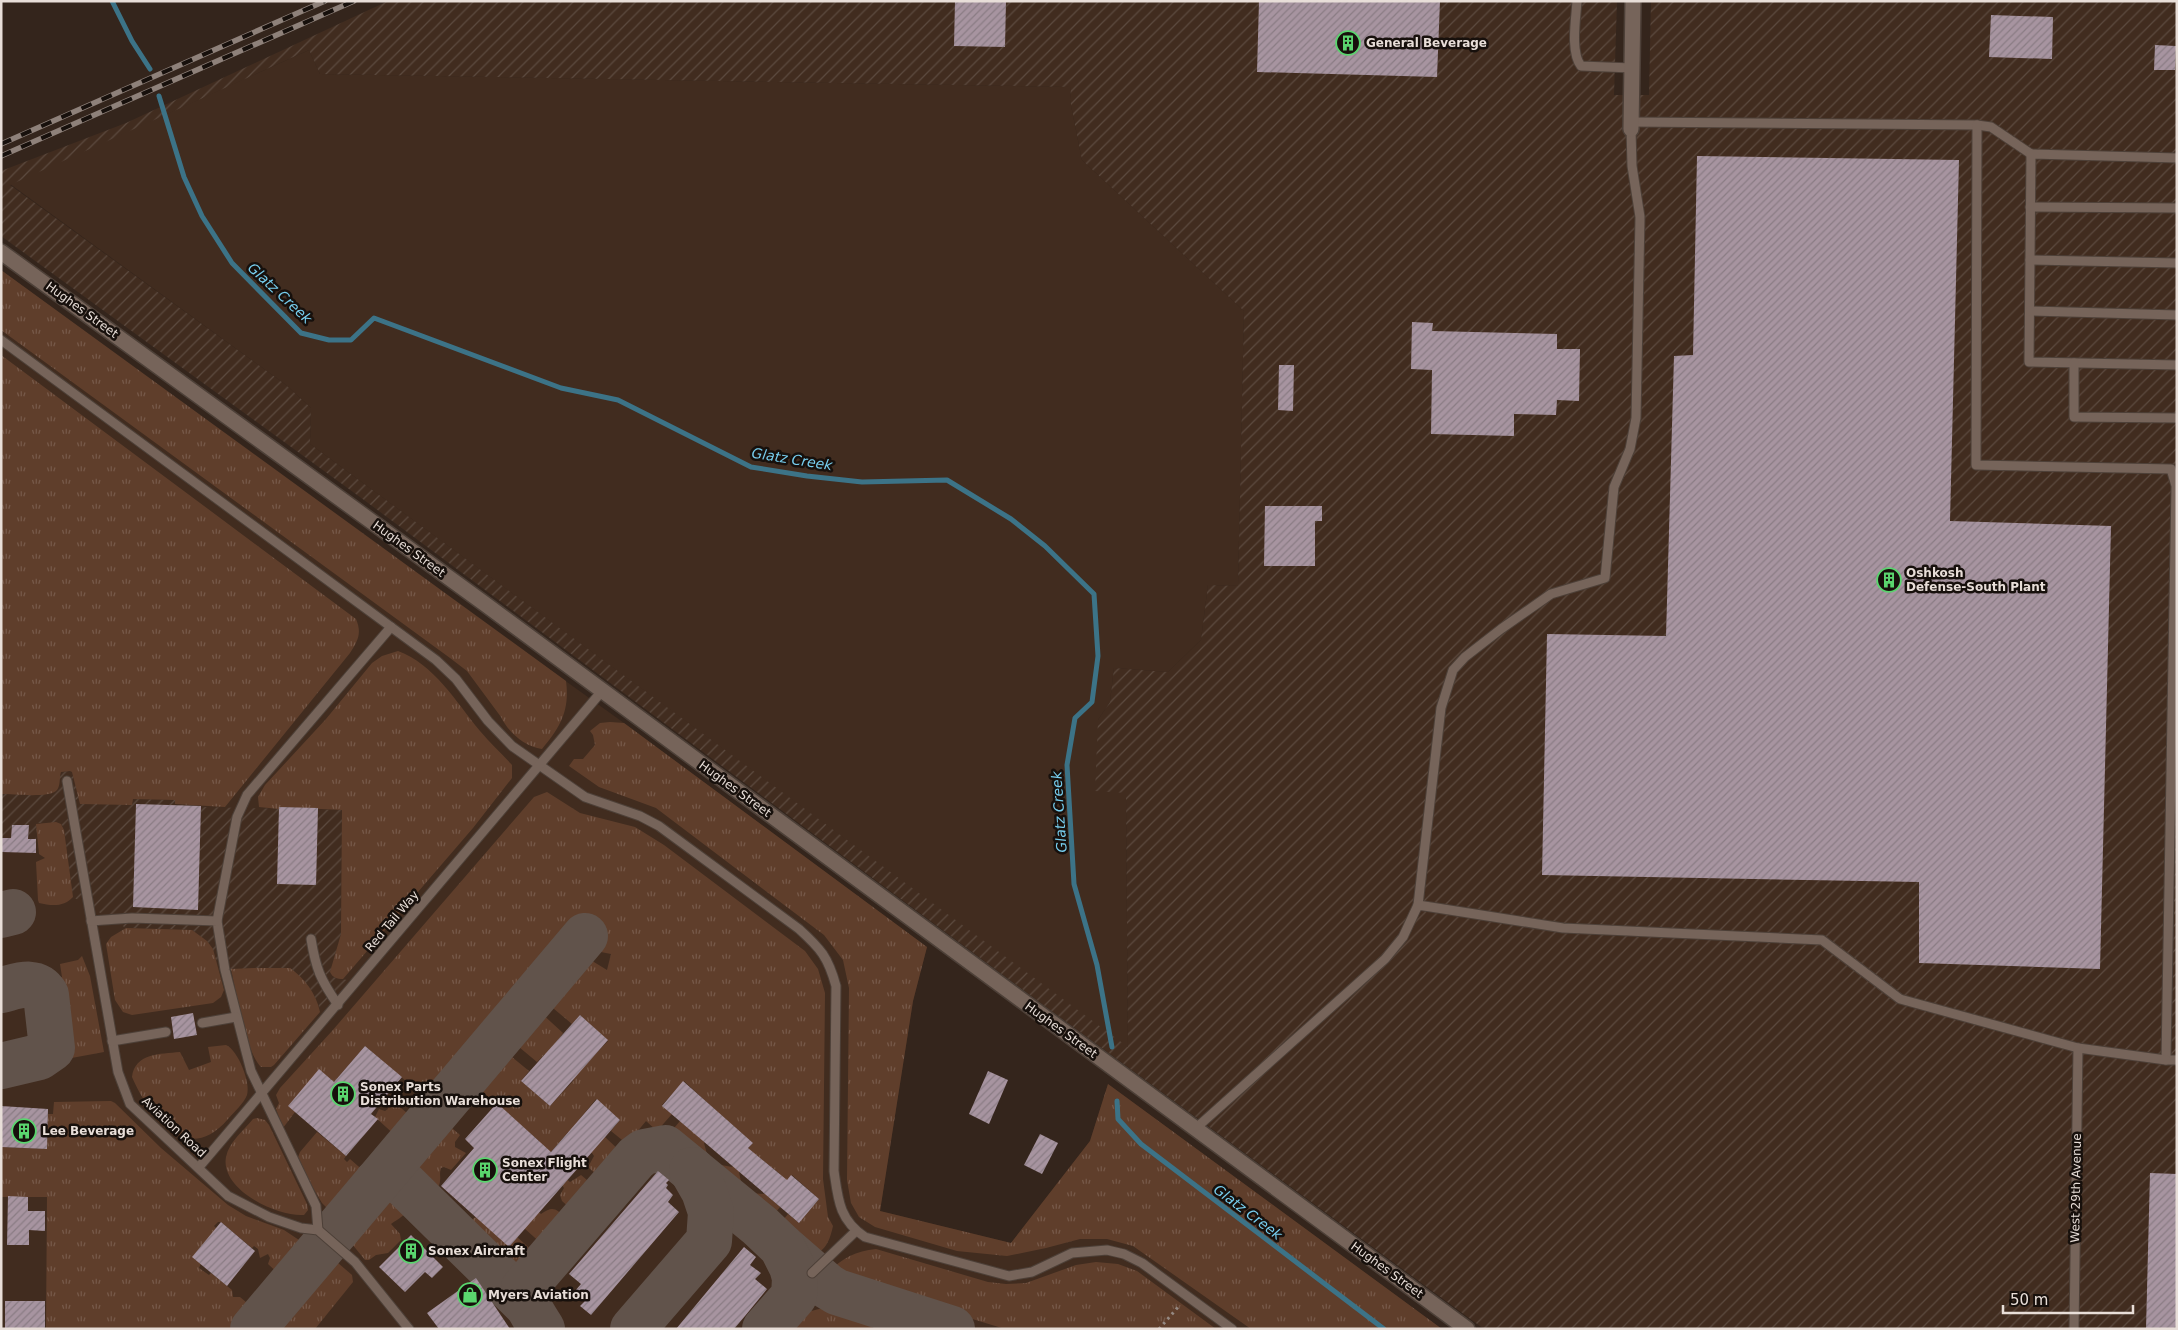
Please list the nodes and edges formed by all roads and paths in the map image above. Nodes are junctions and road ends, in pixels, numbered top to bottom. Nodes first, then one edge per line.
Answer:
1 (1577, 1) edge
2 (1633, 1) edge
3 (1632, 68) junction
4 (1978, 125) junction
5 (1631, 126) junction
6 (2031, 154) junction
7 (2177, 158) edge
8 (2030, 207) junction
9 (2177, 208) edge
10 (1, 252) edge
11 (2030, 260) junction
12 (2177, 263) edge
13 (2030, 311) junction
14 (2177, 315) edge
15 (1, 340) edge
16 (2074, 363) junction
17 (2177, 365) edge
18 (2177, 418) edge
19 (391, 627) junction
20 (602, 691) junction
21 (539, 766) junction
22 (67, 781) dead end
23 (1418, 905) junction
24 (217, 921) junction
25 (91, 922) junction
26 (311, 939) dead end
27 (338, 1004) junction
28 (236, 1017) junction
29 (202, 1024) dead end
30 (166, 1032) dead end
31 (112, 1041) junction
32 (2078, 1048) junction
33 (2166, 1060) junction
34 (2177, 1060) edge
35 (261, 1095) junction
36 (1195, 1129) junction
37 (199, 1167) junction
38 (318, 1230) junction
39 (856, 1231) junction
40 (812, 1273) dead end
41 (1187, 1296) junction
42 (408, 1329) edge
43 (1159, 1329) edge
44 (1232, 1329) edge
45 (1467, 1329) edge
46 (2074, 1329) edge

1 - 3 lane
2 - 3 street
3 - 5 street
4 - 5 lane
4 - 6 lane
4 - 33 lane
5 - 23 lane
6 - 7 lane
6 - 8 lane
8 - 9 lane
8 - 11 lane
10 - 20 street, Hughes Street
11 - 12 lane
11 - 13 lane
13 - 14 lane
13 - 16 lane
15 - 19 lane
16 - 17 lane
16 - 18 lane
19 - 21 lane
19 - 24 lane
20 - 21 lane, Red Tail Way
20 - 36 street, Hughes Street
21 - 27 lane, Red Tail Way
21 - 39 lane
22 - 25 lane, Aviation Road
23 - 32 lane
23 - 36 lane
24 - 25 lane
24 - 28 lane
25 - 31 lane, Aviation Road
26 - 27 lane
27 - 35 lane, Red Tail Way
28 - 29 lane
28 - 35 lane
30 - 31 lane
31 - 37 lane, Aviation Road
32 - 33 lane
32 - 46 lane, West 29th Avenue
33 - 34 lane
35 - 37 lane, Red Tail Way
35 - 38 lane
36 - 45 street, Hughes Street
37 - 38 lane, Aviation Road
38 - 42 lane, Aviation Road
39 - 40 lane
39 - 41 lane
41 - 43 path
41 - 44 lane

